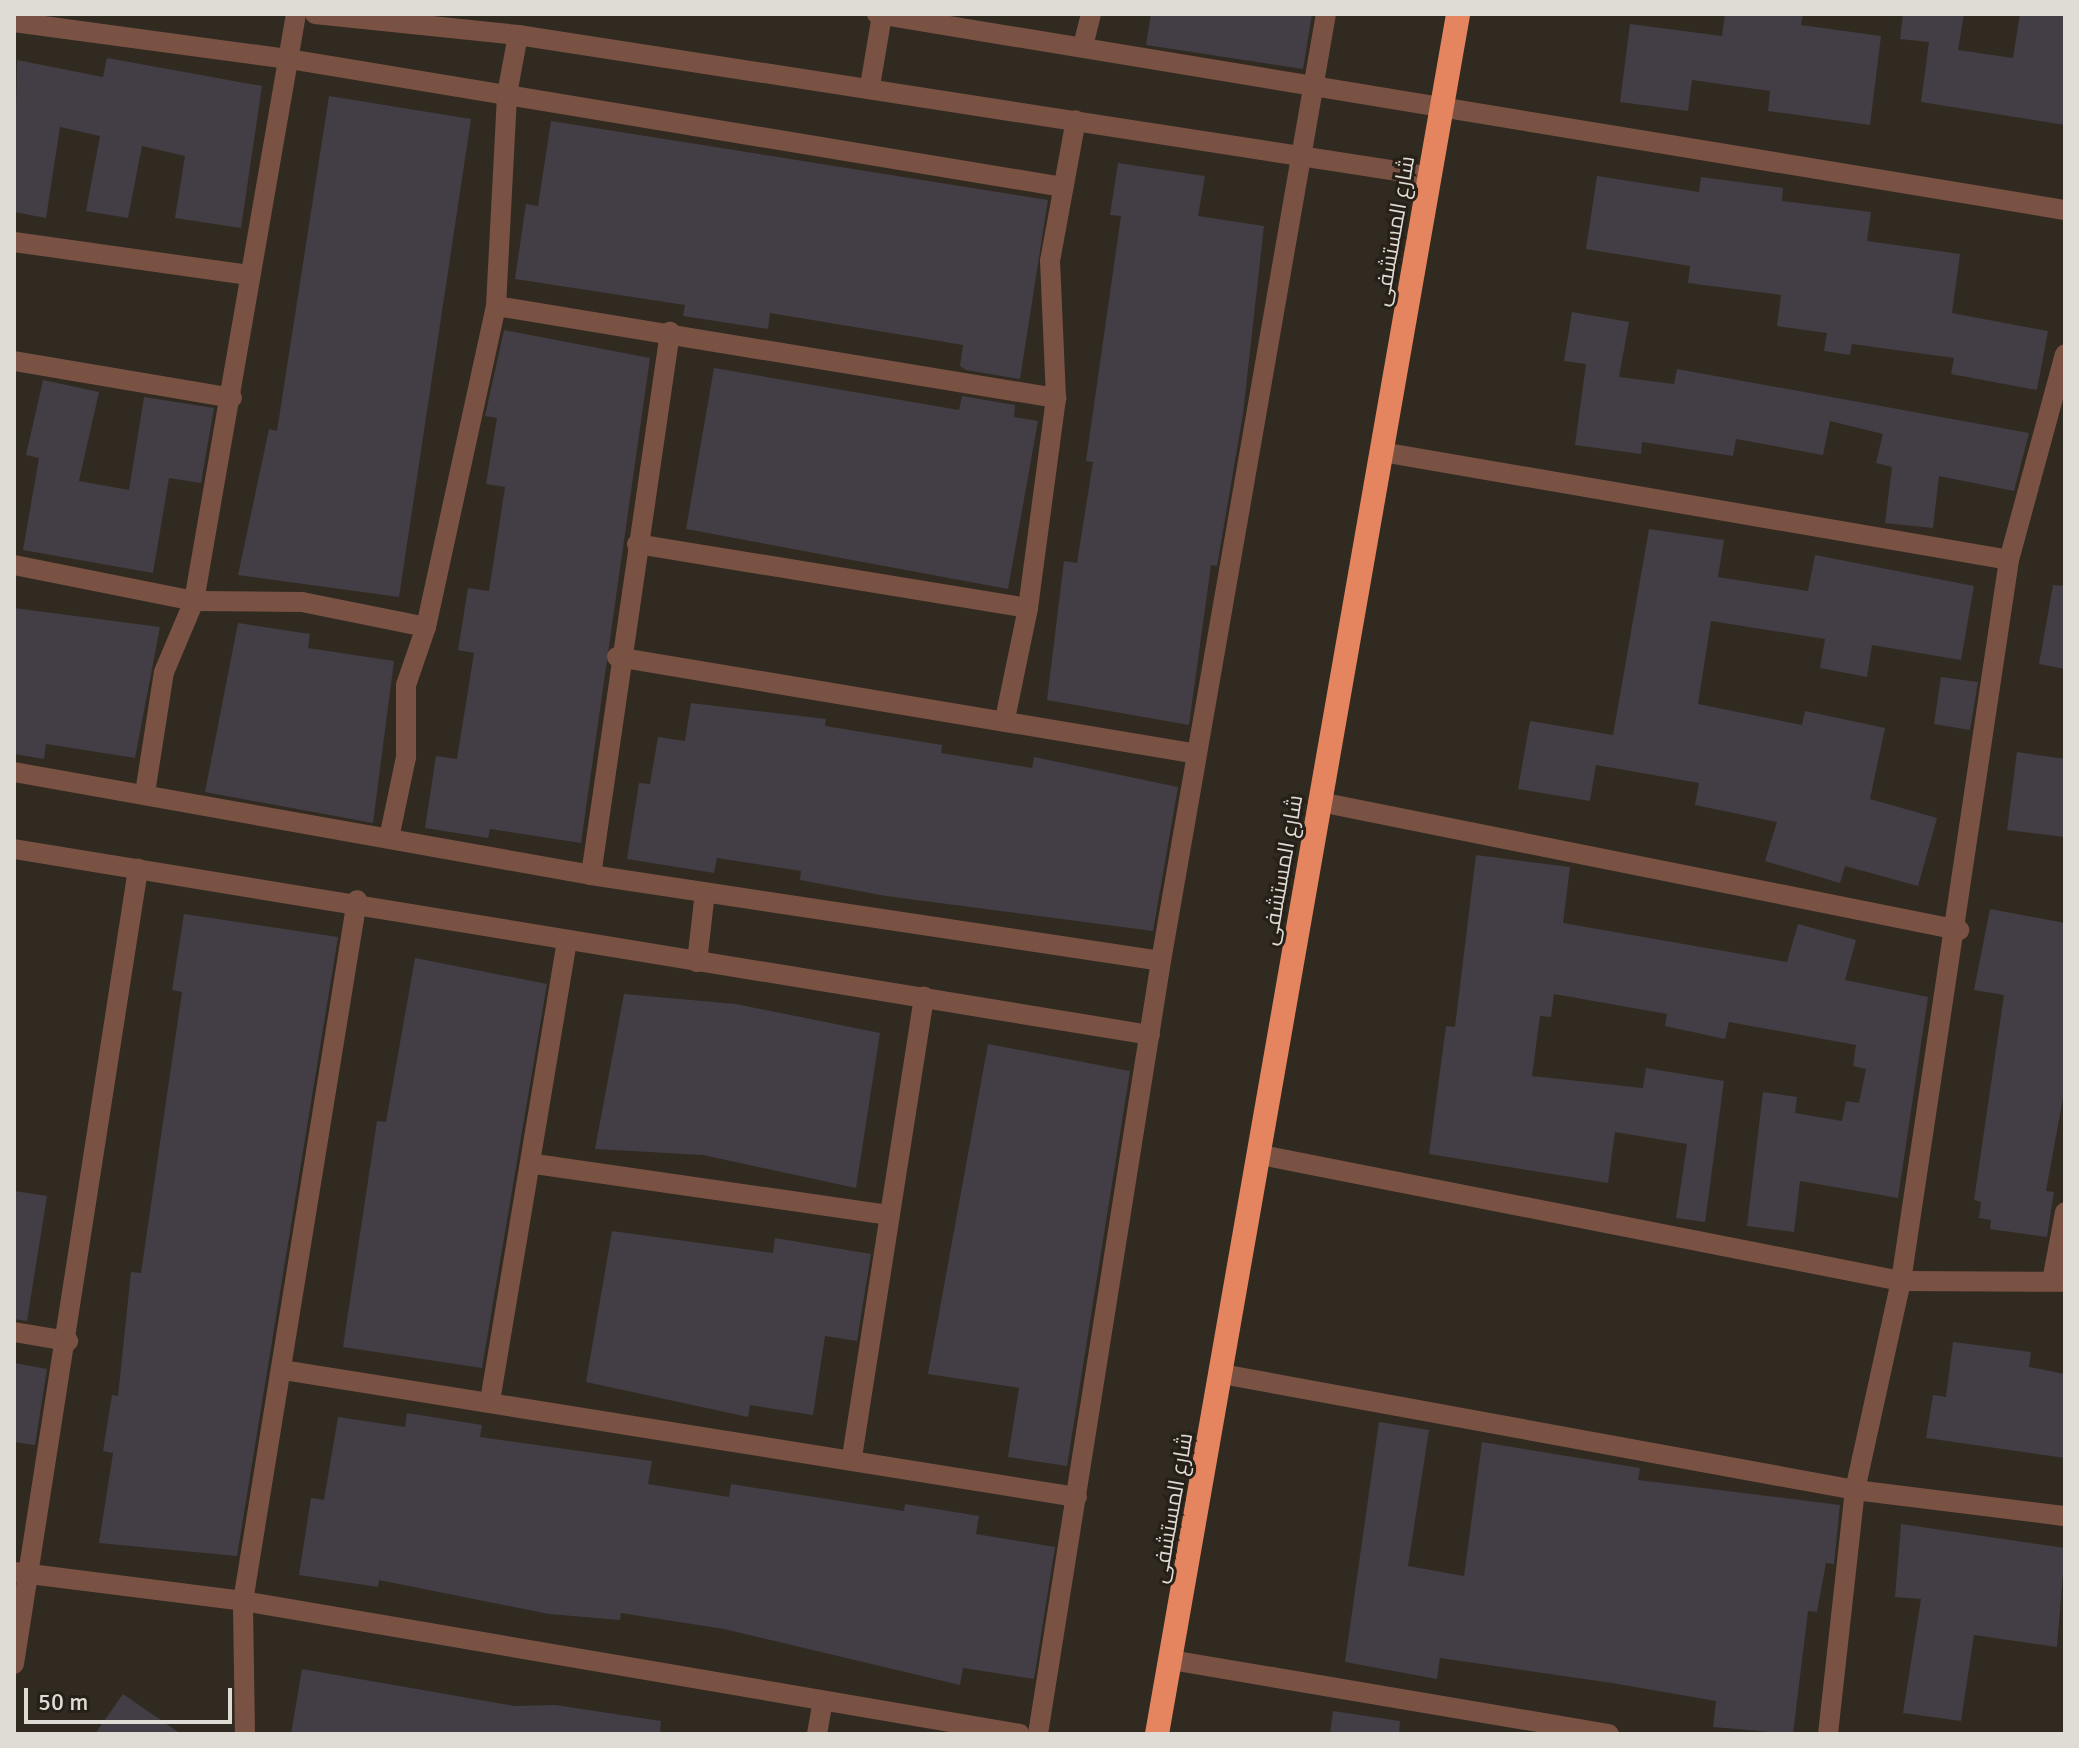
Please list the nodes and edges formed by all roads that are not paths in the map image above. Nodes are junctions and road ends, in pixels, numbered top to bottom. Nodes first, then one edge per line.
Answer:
1 (296, 14) edge
2 (315, 14) edge
3 (880, 14) edge
4 (1091, 14) edge
5 (1326, 14) edge
6 (1458, 14) edge
7 (14, 22) edge
8 (518, 35) junction
9 (1083, 46) junction
10 (289, 59) junction
11 (870, 86) junction
12 (1309, 88) junction
13 (507, 94) junction
14 (1442, 108) junction
15 (1076, 120) junction
16 (1296, 155) junction
17 (1430, 176) junction
18 (1063, 187) junction
19 (2065, 210) edge
20 (14, 242) edge
21 (249, 275) junction
22 (496, 306) junction
23 (670, 332) junction
24 (2065, 354) edge
25 (14, 361) edge
26 (232, 398) junction
27 (1056, 398) junction
28 (1382, 452) junction
29 (637, 544) junction
30 (2009, 560) junction
31 (14, 565) edge
32 (194, 601) junction
33 (1028, 608) junction
34 (426, 627) junction
35 (617, 657) junction
36 (1005, 719) junction
37 (1197, 754) junction
38 (14, 772) edge
39 (145, 793) junction
40 (1320, 802) junction
41 (389, 838) junction
42 (14, 849) edge
43 (138, 869) junction
44 (591, 875) junction
45 (705, 892) junction
46 (357, 900) junction
47 (1959, 930) junction
48 (567, 943) junction
49 (1161, 961) junction
50 (697, 962) junction
51 (924, 997) junction
52 (1150, 1035) junction
53 (1261, 1155) junction
54 (535, 1164) junction
55 (2065, 1212) edge
56 (889, 1215) junction
57 (1901, 1281) junction
58 (2058, 1281) edge
59 (14, 1332) edge
60 (68, 1341) junction
61 (283, 1370) junction
62 (1222, 1374) junction
63 (490, 1401) junction
64 (852, 1457) junction
65 (1855, 1490) junction
66 (1077, 1497) junction
67 (2065, 1516) edge
68 (22, 1573) edge
69 (243, 1601) junction
70 (1171, 1660) junction
71 (14, 1664) edge
72 (823, 1701) junction
73 (245, 1734) edge
74 (817, 1734) edge
75 (1020, 1734) edge
76 (1038, 1734) edge
77 (1157, 1734) edge
78 (1609, 1734) edge
79 (1828, 1734) edge

1 - 10 street
2 - 8 street
3 - 9 street
3 - 11 street
4 - 9 street
5 - 12 street
6 - 14 highway, شارع المستشفى
7 - 10 street
8 - 11 street
8 - 13 street
9 - 12 street
10 - 13 street
10 - 21 street
11 - 15 street
12 - 14 street
12 - 16 street
13 - 18 street
13 - 22 street
14 - 17 highway, شارع المستشفى
14 - 19 street
15 - 16 street
15 - 18 street
16 - 17 street
16 - 37 street
17 - 28 highway, شارع المستشفى
18 - 27 street
20 - 21 street
21 - 26 street
22 - 23 street
22 - 34 street
23 - 27 street
23 - 29 street
24 - 30 street
25 - 26 street
26 - 32 street
27 - 33 street
28 - 30 street
28 - 40 highway, شارع المستشفى
29 - 33 street
29 - 35 street
30 - 47 street
31 - 32 street
32 - 34 street
32 - 39 street
33 - 36 street
34 - 41 street
35 - 36 street
35 - 44 street
36 - 37 street
37 - 49 street
38 - 39 street
39 - 41 street
40 - 47 street
40 - 53 highway, شارع المستشفى
41 - 44 street
42 - 43 street
43 - 46 street
43 - 60 street
44 - 45 street
45 - 49 street
45 - 50 street
46 - 48 street
46 - 61 street
47 - 57 street
48 - 50 street
48 - 54 street
49 - 52 street
50 - 51 street
51 - 52 street
51 - 56 street
52 - 66 street
53 - 57 street
53 - 62 highway, شارع المستشفى
54 - 56 street
54 - 63 street
55 - 58 street
56 - 64 street
57 - 58 street
57 - 65 street
59 - 60 street
60 - 68 street
61 - 63 street
61 - 69 street
62 - 65 street
62 - 70 highway, شارع المستشفى
63 - 64 street
64 - 66 street
65 - 67 street
65 - 79 street
66 - 76 street
68 - 69 street
68 - 71 street
69 - 72 street
69 - 73 street
70 - 77 highway, شارع المستشفى
70 - 78 street
72 - 74 street
72 - 75 street

